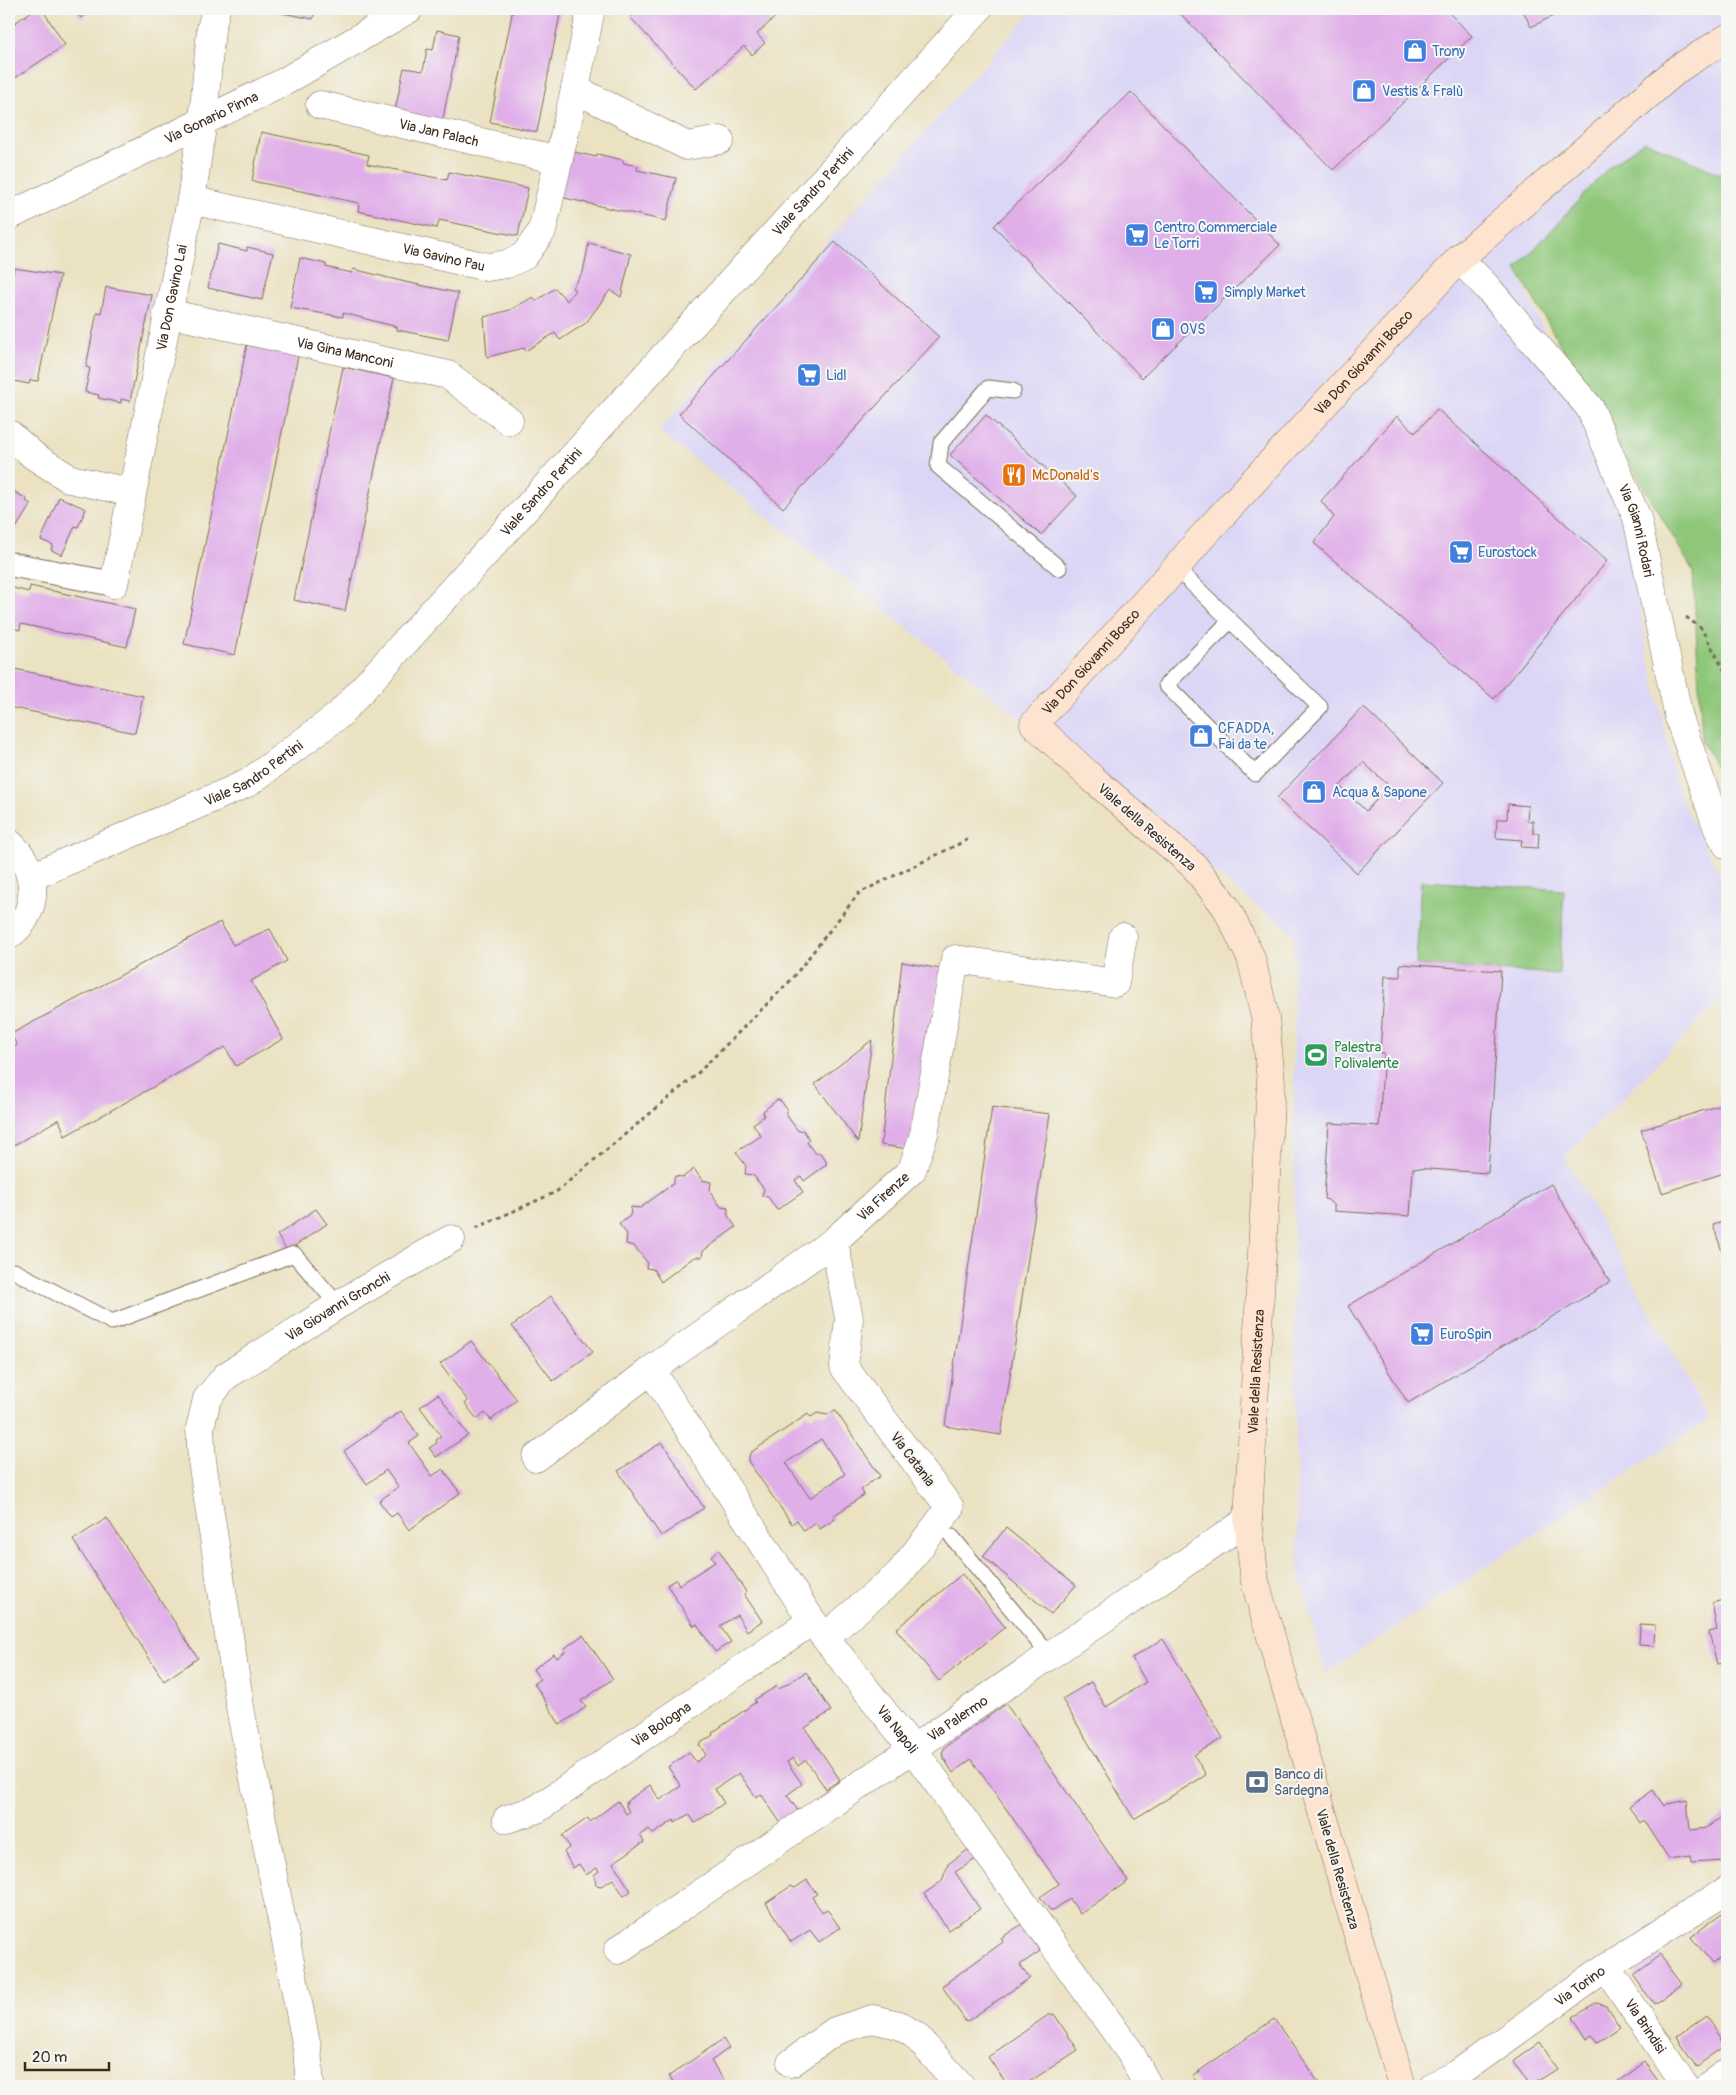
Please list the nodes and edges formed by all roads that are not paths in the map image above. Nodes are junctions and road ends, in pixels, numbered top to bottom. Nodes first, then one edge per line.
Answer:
1 (216, 9) edge
2 (409, 9) edge
3 (591, 9) edge
4 (978, 9) edge
5 (1727, 39) edge
6 (575, 89) junction
7 (320, 105) dead end
8 (203, 120) junction
9 (720, 140) dead end
10 (559, 160) junction
11 (190, 200) junction
12 (9, 216) edge
13 (1459, 259) junction
14 (167, 313) junction
15 (1013, 391) dead end
16 (510, 422) dead end
17 (9, 434) edge
18 (130, 492) junction
19 (9, 564) edge
20 (1060, 568) dead end
21 (1176, 568) junction
22 (114, 584) joint
23 (1230, 621) junction
24 (1034, 724) joint
25 (9, 843) edge
26 (1727, 846) edge
27 (32, 877) junction
28 (9, 935) edge
29 (1123, 937) dead end
30 (451, 1239) road end
31 (834, 1241) junction
32 (9, 1273) edge
33 (338, 1305) junction
34 (651, 1370) junction
35 (536, 1458) dead end
36 (1248, 1520) junction
37 (952, 1537) dead end
38 (818, 1629) junction
39 (1050, 1656) junction
40 (913, 1749) junction
41 (507, 1819) dead end
42 (1727, 1890) edge
43 (618, 1950) dead end
44 (1606, 1967) junction
45 (791, 2063) dead end
46 (1727, 2072) edge
47 (310, 2086) edge
48 (961, 2086) edge
49 (1148, 2086) edge
50 (1402, 2086) edge
51 (1433, 2086) edge
52 (1686, 2086) edge
53 (1709, 2086) edge

1 - 8 street, Via Don Gavino Lai
2 - 8 street, Via Gonario Pinna
3 - 6 street, Via Gavino Pau
4 - 27 street, Viale Sandro Pertini
5 - 13 main road, Via Don Giovanni Bosco
6 - 9 street
6 - 10 street, Via Gavino Pau
7 - 10 street, Via Jan Palach
8 - 11 street, Via Don Gavino Lai
8 - 12 street, Via Gonario Pinna
10 - 11 street, Via Gavino Pau
11 - 14 street, Via Don Gavino Lai
13 - 21 main road, Via Don Giovanni Bosco
13 - 26 street, Via Gianni Rodari
14 - 16 street, Via Gina Manconi
14 - 18 street, Via Don Gavino Lai
15 - 20 lane
17 - 18 street
18 - 22 street, Via Don Gavino Lai
19 - 22 street
21 - 23 lane
21 - 24 main road, Via Don Giovanni Bosco
23 - 23 lane
24 - 36 main road, Viale della Resistenza
25 - 27 street
27 - 28 street
29 - 31 street, Via Firenze
30 - 33 street, Via Giovanni Gronchi
31 - 34 street, Via Firenze
31 - 38 street, Via Catania
32 - 33 lane
33 - 47 street, Via Giovanni Gronchi
34 - 35 street, Via Firenze
34 - 38 street, Via Napoli
36 - 39 street, Via Palermo
36 - 50 main road, Viale della Resistenza
37 - 39 lane
38 - 40 street, Via Napoli
38 - 41 street, Via Bologna
39 - 40 street, Via Palermo
40 - 43 street, Via Palermo
40 - 49 street, Via Napoli
42 - 44 street, Via Torino
44 - 51 street, Via Torino
44 - 52 street, Via Brindisi
45 - 48 street
46 - 53 street

